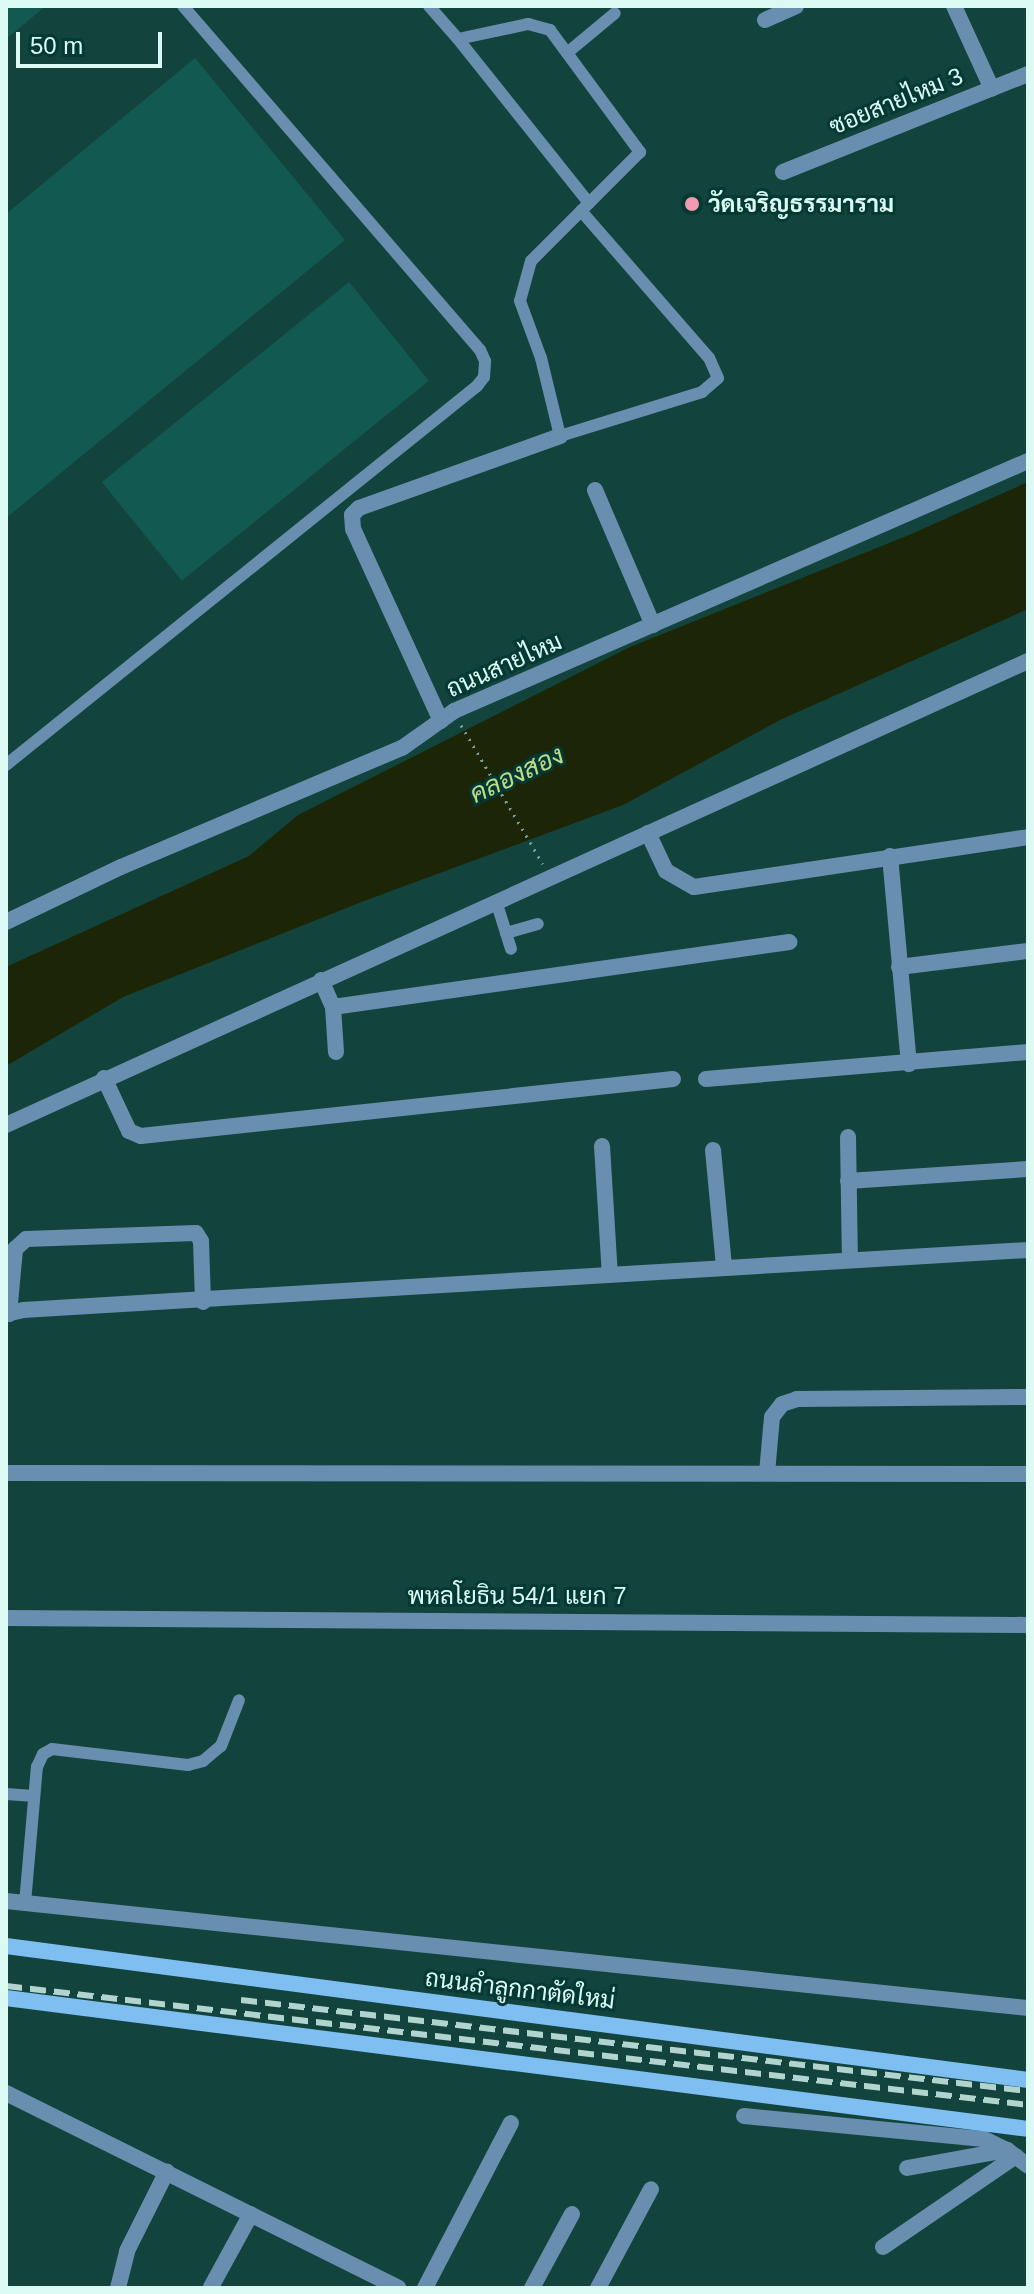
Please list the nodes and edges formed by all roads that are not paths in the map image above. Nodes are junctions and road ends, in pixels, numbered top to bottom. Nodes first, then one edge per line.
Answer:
1 (183, 6) edge
2 (429, 6) edge
3 (796, 6) edge
4 (954, 6) edge
5 (615, 13) dead end
6 (765, 20) dead end
7 (458, 39) junction
8 (567, 53) junction
9 (1028, 74) edge
10 (992, 89) junction
11 (783, 172) dead end
12 (585, 207) junction
13 (560, 436) junction
14 (1028, 461) edge
15 (595, 490) dead end
16 (653, 625) junction
17 (1028, 661) edge
18 (441, 721) junction
19 (6, 765) edge
20 (648, 833) junction
21 (1028, 837) edge
22 (890, 856) junction
23 (496, 901) junction
24 (6, 922) edge
25 (538, 924) dead end
26 (506, 933) junction
27 (789, 942) dead end
28 (511, 949) dead end
29 (1028, 951) edge
30 (899, 967) junction
31 (321, 980) junction
32 (333, 1007) junction
33 (336, 1052) dead end
34 (1028, 1052) edge
35 (909, 1064) junction
36 (104, 1078) junction
37 (673, 1079) dead end
38 (706, 1079) dead end
39 (6, 1125) edge
40 (848, 1137) dead end
41 (602, 1146) dead end
42 (713, 1150) dead end
43 (1028, 1169) edge
44 (848, 1181) junction
45 (1028, 1250) edge
46 (850, 1259) junction
47 (724, 1267) junction
48 (610, 1275) junction
49 (203, 1302) junction
50 (11, 1309) edge
51 (1028, 1397) edge
52 (6, 1473) edge
53 (767, 1473) junction
54 (1028, 1474) edge
55 (6, 1618) edge
56 (1028, 1625) edge
57 (239, 1700) dead end
58 (6, 1794) edge
59 (34, 1796) junction
60 (6, 1901) edge
61 (25, 1903) junction
62 (6, 1946) edge
63 (6, 1998) edge
64 (1028, 2008) edge
65 (1028, 2080) edge
66 (6, 2093) edge
67 (744, 2116) dead end
68 (511, 2123) dead end
69 (1028, 2129) edge
70 (1017, 2157) edge
71 (907, 2168) dead end
72 (167, 2171) junction
73 (651, 2189) dead end
74 (251, 2214) junction
75 (572, 2214) dead end
76 (883, 2247) dead end
77 (211, 2287) edge
78 (118, 2288) edge
79 (398, 2288) edge
80 (425, 2288) edge
81 (532, 2288) edge
82 (598, 2288) edge

1 - 19 lane
2 - 7 lane
3 - 6 street
4 - 10 street
5 - 8 lane
7 - 8 lane
7 - 12 lane
8 - 12 lane
9 - 10 street, ซอยสายไหม 3
10 - 11 street, ซอยสายไหม 3
12 - 13 lane
12 - 13 lane
13 - 18 street
14 - 16 street, ถนนสายไหม
15 - 16 street
16 - 18 street, ถนนสายไหม
17 - 20 street
18 - 24 street, ถนนสายไหม
20 - 22 street
20 - 23 street
21 - 22 street
22 - 30 street
23 - 26 lane
23 - 31 street
25 - 26 lane
26 - 28 lane
27 - 32 street
29 - 30 street
30 - 35 street
31 - 32 street
31 - 36 street
32 - 33 street
34 - 35 street
35 - 38 street
36 - 37 street
36 - 39 street
40 - 44 street
41 - 48 street
42 - 47 street
43 - 44 street
44 - 46 street
45 - 46 street
46 - 47 street
47 - 48 street
48 - 49 street
49 - 50 street
49 - 50 street
51 - 53 street
52 - 53 street
53 - 54 street
55 - 56 street, พหลโยธิน 54/1 แยก 7
57 - 59 lane
58 - 59 lane
59 - 61 lane
60 - 61 street
61 - 64 street
62 - 65 main road, ถนนลำลูกกาตัดใหม่
63 - 69 main road
66 - 72 street
67 - 70 street
68 - 80 street
70 - 71 street
70 - 76 street
72 - 74 street
72 - 78 street
73 - 82 street
74 - 77 street
74 - 79 street
75 - 81 street

